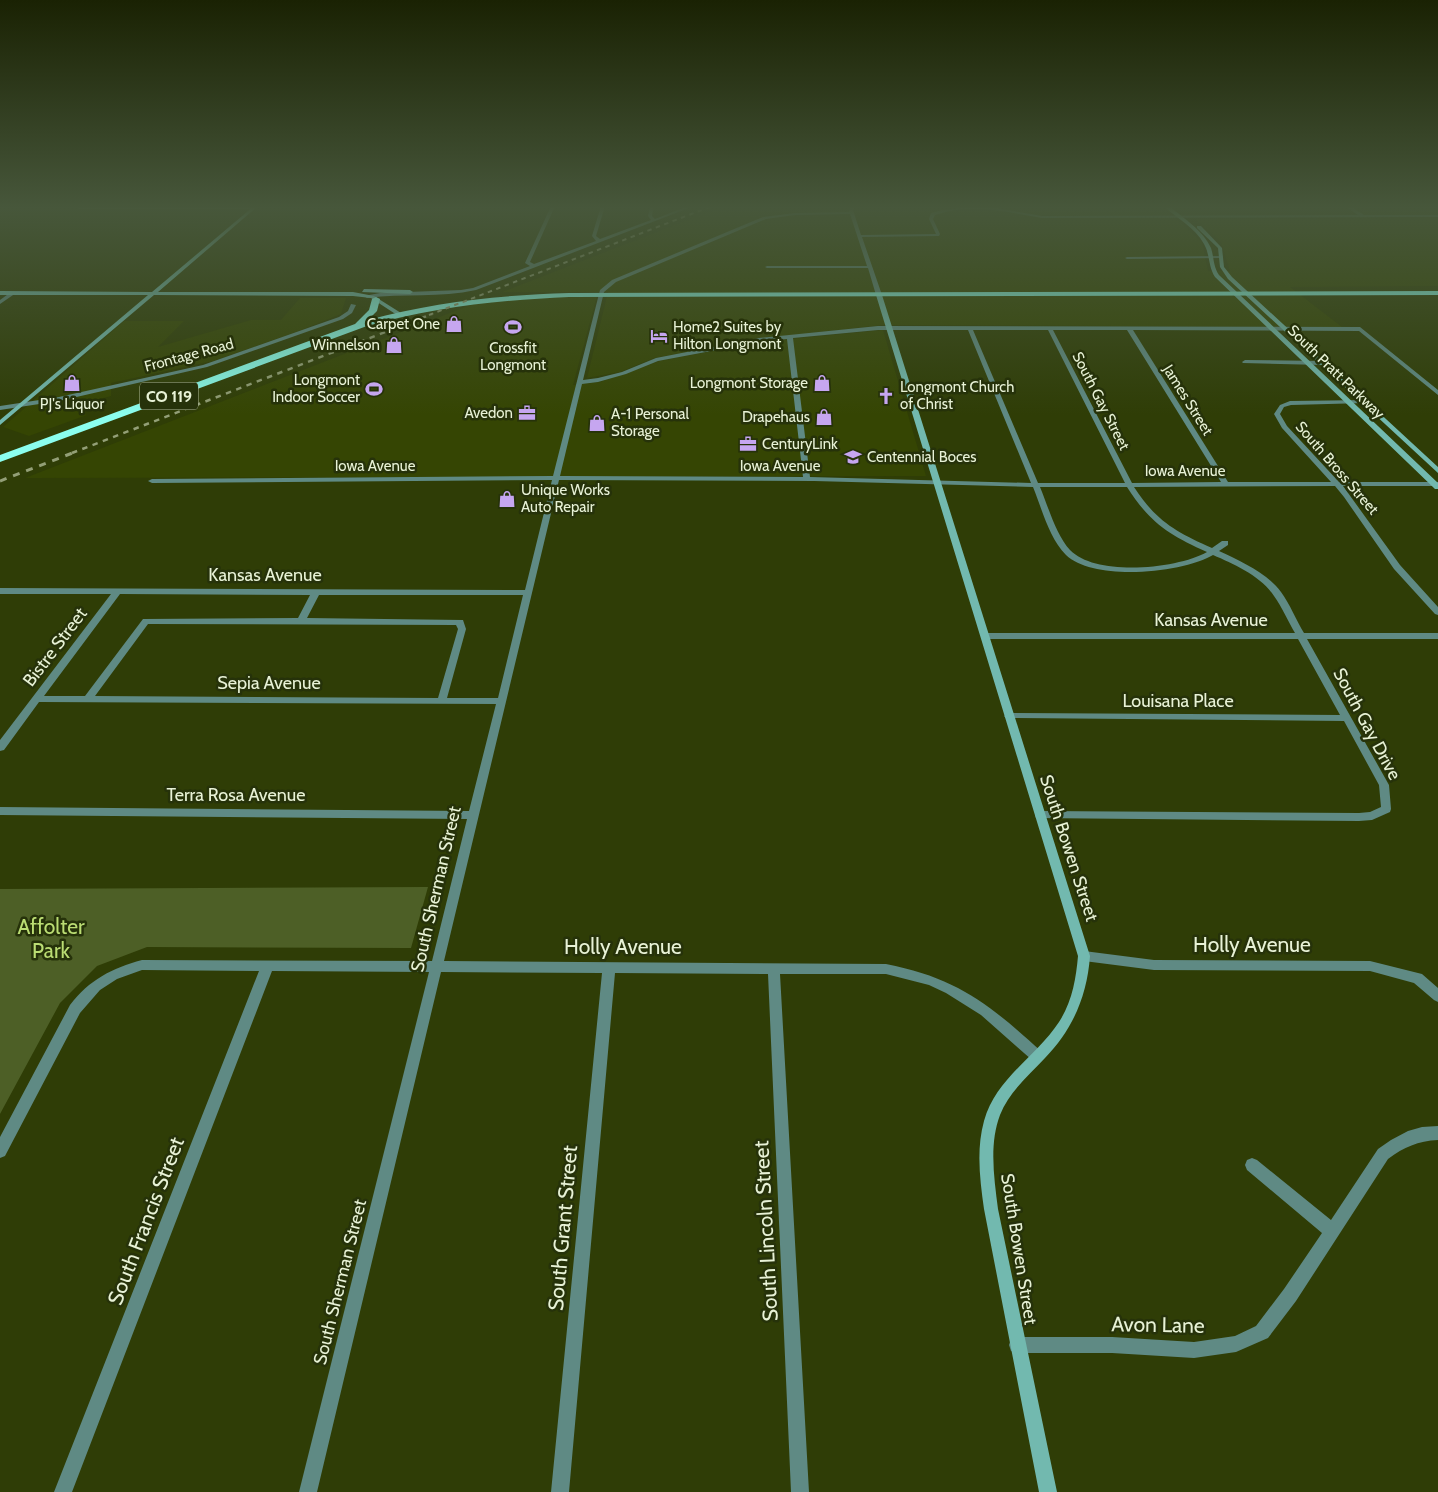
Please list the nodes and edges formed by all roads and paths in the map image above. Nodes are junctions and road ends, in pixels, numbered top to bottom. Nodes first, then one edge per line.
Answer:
1 (174, 276) edge
2 (508, 276) edge
3 (628, 276) edge
4 (872, 276) edge
5 (1218, 276) edge
6 (1228, 276) edge
7 (1438, 288) edge
8 (410, 292) junction
9 (1234, 292) junction
10 (1244, 292) junction
11 (0, 293) edge
12 (13, 293) junction
13 (153, 293) junction
14 (1438, 293) edge
15 (327, 294) junction
16 (601, 294) junction
17 (367, 296) junction
18 (879, 296) junction
19 (376, 299) junction
20 (0, 302) edge
21 (352, 305) dead end
22 (389, 307) junction
23 (399, 314) junction
24 (356, 327) junction
25 (889, 328) junction
26 (970, 329) junction
27 (1050, 329) junction
28 (1129, 329) junction
29 (1272, 329) junction
30 (1284, 329) junction
31 (790, 337) junction
32 (1245, 362) dead end
33 (1308, 363) junction
34 (1322, 363) junction
35 (581, 382) junction
36 (1438, 393) edge
37 (1365, 401) junction
38 (1349, 402) junction
39 (0, 403) edge
40 (8, 406) junction
41 (21, 406) junction
42 (0, 408) edge
43 (0, 423) edge
44 (3, 457) edge
45 (1438, 471) edge
46 (557, 479) junction
47 (806, 480) junction
48 (152, 481) dead end
49 (936, 481) junction
50 (1337, 484) junction
51 (1035, 485) junction
52 (1131, 485) junction
53 (1226, 485) junction
54 (1437, 485) edge
55 (1225, 542) dead end
56 (1214, 551) junction
57 (0, 591) edge
58 (118, 591) junction
59 (316, 592) junction
60 (529, 593) junction
61 (1438, 612) edge
62 (301, 621) junction
63 (985, 636) junction
64 (1301, 636) junction
65 (1438, 636) edge
66 (89, 698) junction
67 (36, 699) junction
68 (442, 700) junction
69 (501, 701) junction
70 (1009, 716) junction
71 (1346, 718) junction
72 (0, 746) edge
73 (0, 811) edge
74 (473, 815) junction
75 (1040, 815) junction
76 (1084, 956) junction
77 (268, 965) junction
78 (437, 966) junction
79 (608, 967) junction
80 (774, 968) junction
81 (1438, 996) edge
82 (1037, 1056) junction
83 (1438, 1133) edge
84 (0, 1151) edge
85 (1252, 1165) dead end
86 (1332, 1231) junction
87 (1017, 1345) junction
88 (63, 1492) edge
89 (308, 1492) edge
90 (560, 1492) edge
91 (800, 1492) edge
92 (1048, 1492) edge

1 - 13 street
2 - 8 street
3 - 16 street
4 - 18 street, South Bowen Street
5 - 9 street, South Pratt Parkway
6 - 10 street, South Pratt Parkway
7 - 10 highway, CO 119
8 - 15 street
8 - 17 street
8 - 22 street
9 - 10 highway, CO 119
9 - 18 highway, CO 119
9 - 29 street, South Pratt Parkway
10 - 14 highway, CO 119
10 - 30 street, South Pratt Parkway
11 - 12 street
12 - 13 street
12 - 20 street
13 - 15 street
13 - 41 street
15 - 17 street
16 - 18 highway, CO 119
16 - 23 highway, CO 119
16 - 35 street, South Sherman Street
17 - 19 street
18 - 25 street, South Bowen Street
19 - 22 street
19 - 24 highway
21 - 41 street, Frontage Road
22 - 23 street
23 - 24 highway, CO 119
24 - 44 highway, CO 119
25 - 26 street
25 - 31 street
25 - 49 street, South Bowen Street
26 - 27 street
26 - 51 street
27 - 28 street
27 - 52 street, South Gay Street
28 - 29 street
28 - 53 street, James Street
29 - 30 street
29 - 33 street, South Pratt Parkway
30 - 34 street, South Pratt Parkway
30 - 36 street
31 - 35 street
31 - 47 street
32 - 33 street
33 - 34 street
33 - 38 street, South Pratt Parkway
34 - 37 street, South Pratt Parkway
35 - 46 street, South Sherman Street
37 - 38 street, South Bross Street
37 - 45 street, South Pratt Parkway
38 - 50 street, South Bross Street
38 - 54 street, South Pratt Parkway
39 - 40 street
40 - 41 street, Frontage Road
40 - 42 street
41 - 43 street
46 - 47 street, Iowa Avenue
46 - 48 street, Iowa Avenue
46 - 60 street, South Sherman Street
47 - 49 street, Iowa Avenue
49 - 51 street, Iowa Avenue
49 - 63 street, South Bowen Street
50 - 53 street, Iowa Avenue
50 - 54 street, Iowa Avenue
50 - 61 street, South Bross Street
51 - 52 street, Iowa Avenue
51 - 56 street
52 - 53 street, Iowa Avenue
52 - 56 street, South Gay Drive
55 - 56 street
56 - 64 street, South Gay Drive
57 - 58 street, Kansas Avenue
58 - 59 street, Kansas Avenue
58 - 67 street, Bistre Street
59 - 60 street, Kansas Avenue
59 - 62 street
60 - 69 street, South Sherman Street
62 - 66 street
62 - 68 street
63 - 64 street, Kansas Avenue
63 - 70 street, South Bowen Street
64 - 65 street, Kansas Avenue
64 - 71 street, South Gay Drive
66 - 67 street, Sepia Avenue
66 - 68 street, Sepia Avenue
67 - 72 street, Bistre Street
68 - 69 street, Sepia Avenue
69 - 74 street, South Sherman Street
70 - 71 street, Louisana Place
70 - 75 street, South Bowen Street
71 - 75 street, South Gay Drive
73 - 74 street, Terra Rosa Avenue
74 - 78 street, South Sherman Street
75 - 76 street, South Bowen Street
76 - 81 street, Holly Avenue
76 - 82 street, South Bowen Street
77 - 78 street, Holly Avenue
77 - 84 street, Holly Avenue
77 - 88 street, South Francis Street
78 - 79 street, Holly Avenue
78 - 89 street, South Sherman Street
79 - 80 street, Holly Avenue
79 - 90 street, South Grant Street
80 - 82 street, Holly Avenue
80 - 91 street, South Lincoln Street
82 - 87 street, South Bowen Street
83 - 86 street, Avon Lane
85 - 86 street
86 - 87 street, Avon Lane
87 - 92 street, South Bowen Street

